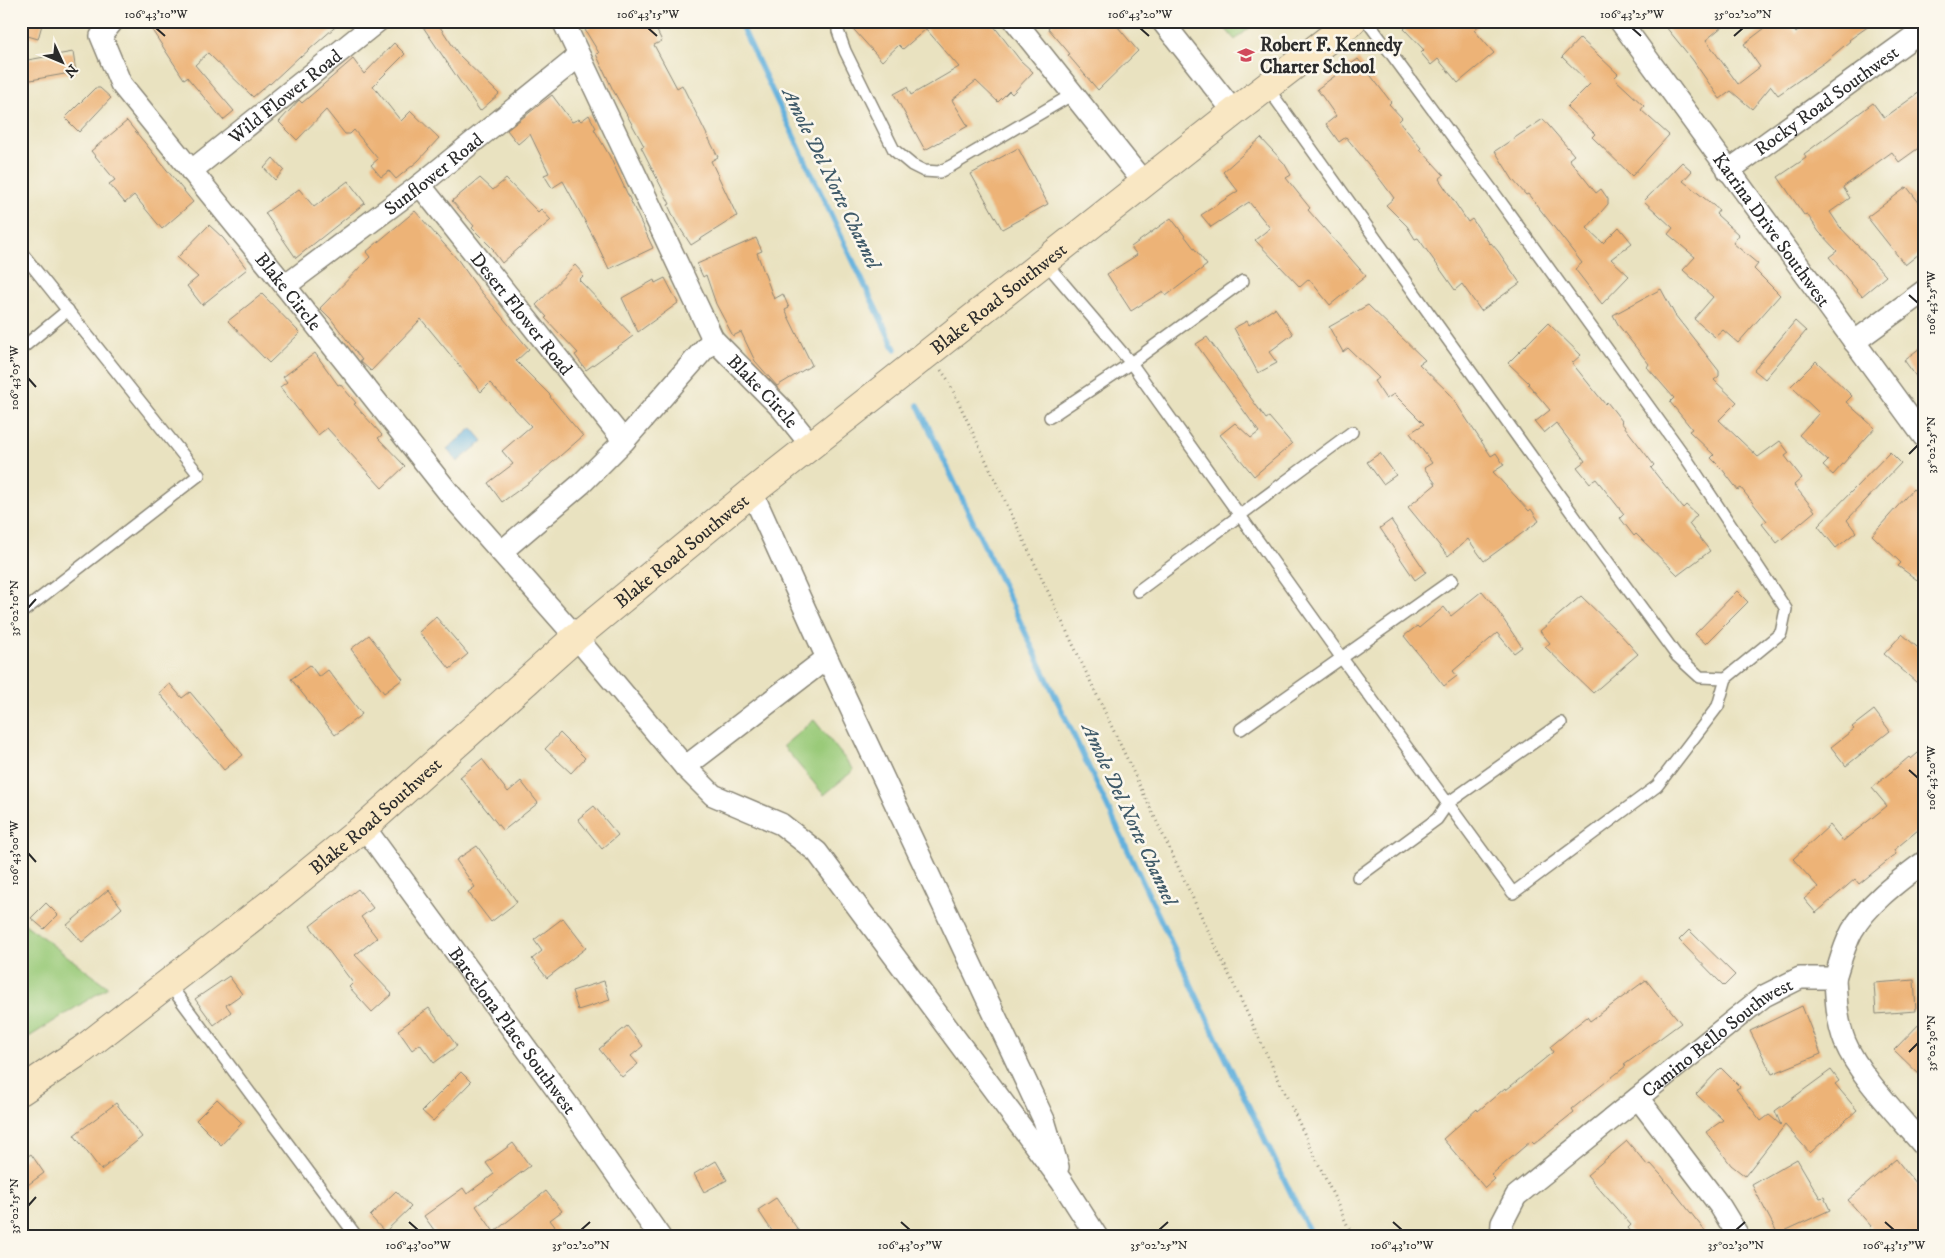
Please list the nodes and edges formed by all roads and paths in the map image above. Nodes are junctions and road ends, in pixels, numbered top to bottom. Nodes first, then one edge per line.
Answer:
1 (113, 21) edge
2 (378, 21) edge
3 (563, 21) edge
4 (839, 21) edge
5 (1015, 21) edge
6 (1162, 21) edge
7 (1352, 21) edge
8 (1367, 21) edge
9 (1620, 21) edge
10 (1920, 21) edge
11 (1924, 28) edge
12 (579, 56) junction
13 (1267, 88) junction
14 (1073, 94) junction
15 (1234, 112) junction
16 (191, 171) junction
17 (1728, 171) junction
18 (1144, 184) junction
19 (420, 186) junction
20 (21, 252) edge
21 (1045, 262) junction
22 (1243, 281) dead end
23 (285, 286) junction
24 (1924, 291) edge
25 (68, 310) junction
26 (714, 339) junction
27 (1854, 342) junction
28 (21, 349) edge
29 (928, 352) junction
30 (1131, 363) junction
31 (1050, 417) dead end
32 (1352, 432) dead end
33 (1924, 437) edge
34 (624, 441) junction
35 (811, 445) junction
36 (752, 492) junction
37 (1240, 515) junction
38 (501, 552) junction
39 (1452, 580) dead end
40 (1138, 590) dead end
41 (21, 613) edge
42 (576, 637) junction
43 (827, 658) junction
44 (1341, 658) junction
45 (1726, 678) junction
46 (1561, 723) dead end
47 (1241, 729) dead end
48 (686, 767) junction
49 (1448, 804) junction
50 (364, 827) junction
51 (1924, 862) edge
52 (1358, 877) dead end
53 (1835, 978) junction
54 (168, 984) junction
55 (21, 1091) edge
56 (1638, 1098) junction
57 (1924, 1146) edge
58 (1062, 1182) junction
59 (1501, 1230) edge
60 (357, 1237) edge
61 (660, 1237) edge
62 (1097, 1237) edge
63 (1352, 1237) edge
64 (1738, 1237) edge

1 - 16 street, Blake Circle
2 - 16 street, Wild Flower Road
3 - 12 street, Blake Circle
4 - 14 lane
5 - 14 street
6 - 15 street
7 - 13 main road, Blake Road Southwest
8 - 45 lane
9 - 17 street, Katrina Drive Southwest
10 - 11 street
11 - 17 street, Rocky Road Southwest
12 - 19 street, Sunflower Road
12 - 26 street, Blake Circle
13 - 15 main road, Blake Road Southwest
13 - 45 lane
14 - 18 street
15 - 18 main road, Blake Road Southwest
16 - 23 street, Blake Circle
17 - 27 street, Katrina Drive Southwest
18 - 21 main road, Blake Road Southwest
19 - 23 street, Sunflower Road
19 - 34 street, Desert Flower Road
20 - 25 lane
21 - 29 main road, Blake Road Southwest
21 - 30 lane
22 - 30 lane
23 - 38 street, Blake Circle
24 - 27 street
25 - 28 lane
25 - 41 lane
26 - 34 street, Blake Circle
26 - 35 street, Blake Circle
27 - 33 street, Katrina Drive Southwest
29 - 35 main road, Blake Road Southwest
29 - 63 path
30 - 31 lane
30 - 37 lane
32 - 37 lane
34 - 38 street, Blake Circle
35 - 36 main road, Blake Road Southwest
36 - 42 main road, Blake Road Southwest
36 - 43 street
37 - 40 lane
37 - 44 lane
38 - 42 street, Blake Circle
39 - 44 lane
42 - 48 street, Blake Circle
42 - 50 main road, Blake Road Southwest
43 - 48 street
43 - 58 street
44 - 47 lane
44 - 49 lane
45 - 49 lane
46 - 49 lane
48 - 58 street, Blake Circle
49 - 52 lane
50 - 54 main road, Blake Road Southwest
50 - 61 street, Barcelona Place Southwest
51 - 53 street
53 - 56 street, Camino Bello Southwest
53 - 57 street
54 - 55 main road, Blake Road Southwest
54 - 60 lane
56 - 59 street, Camino Bello Southwest
56 - 64 street
58 - 62 street

